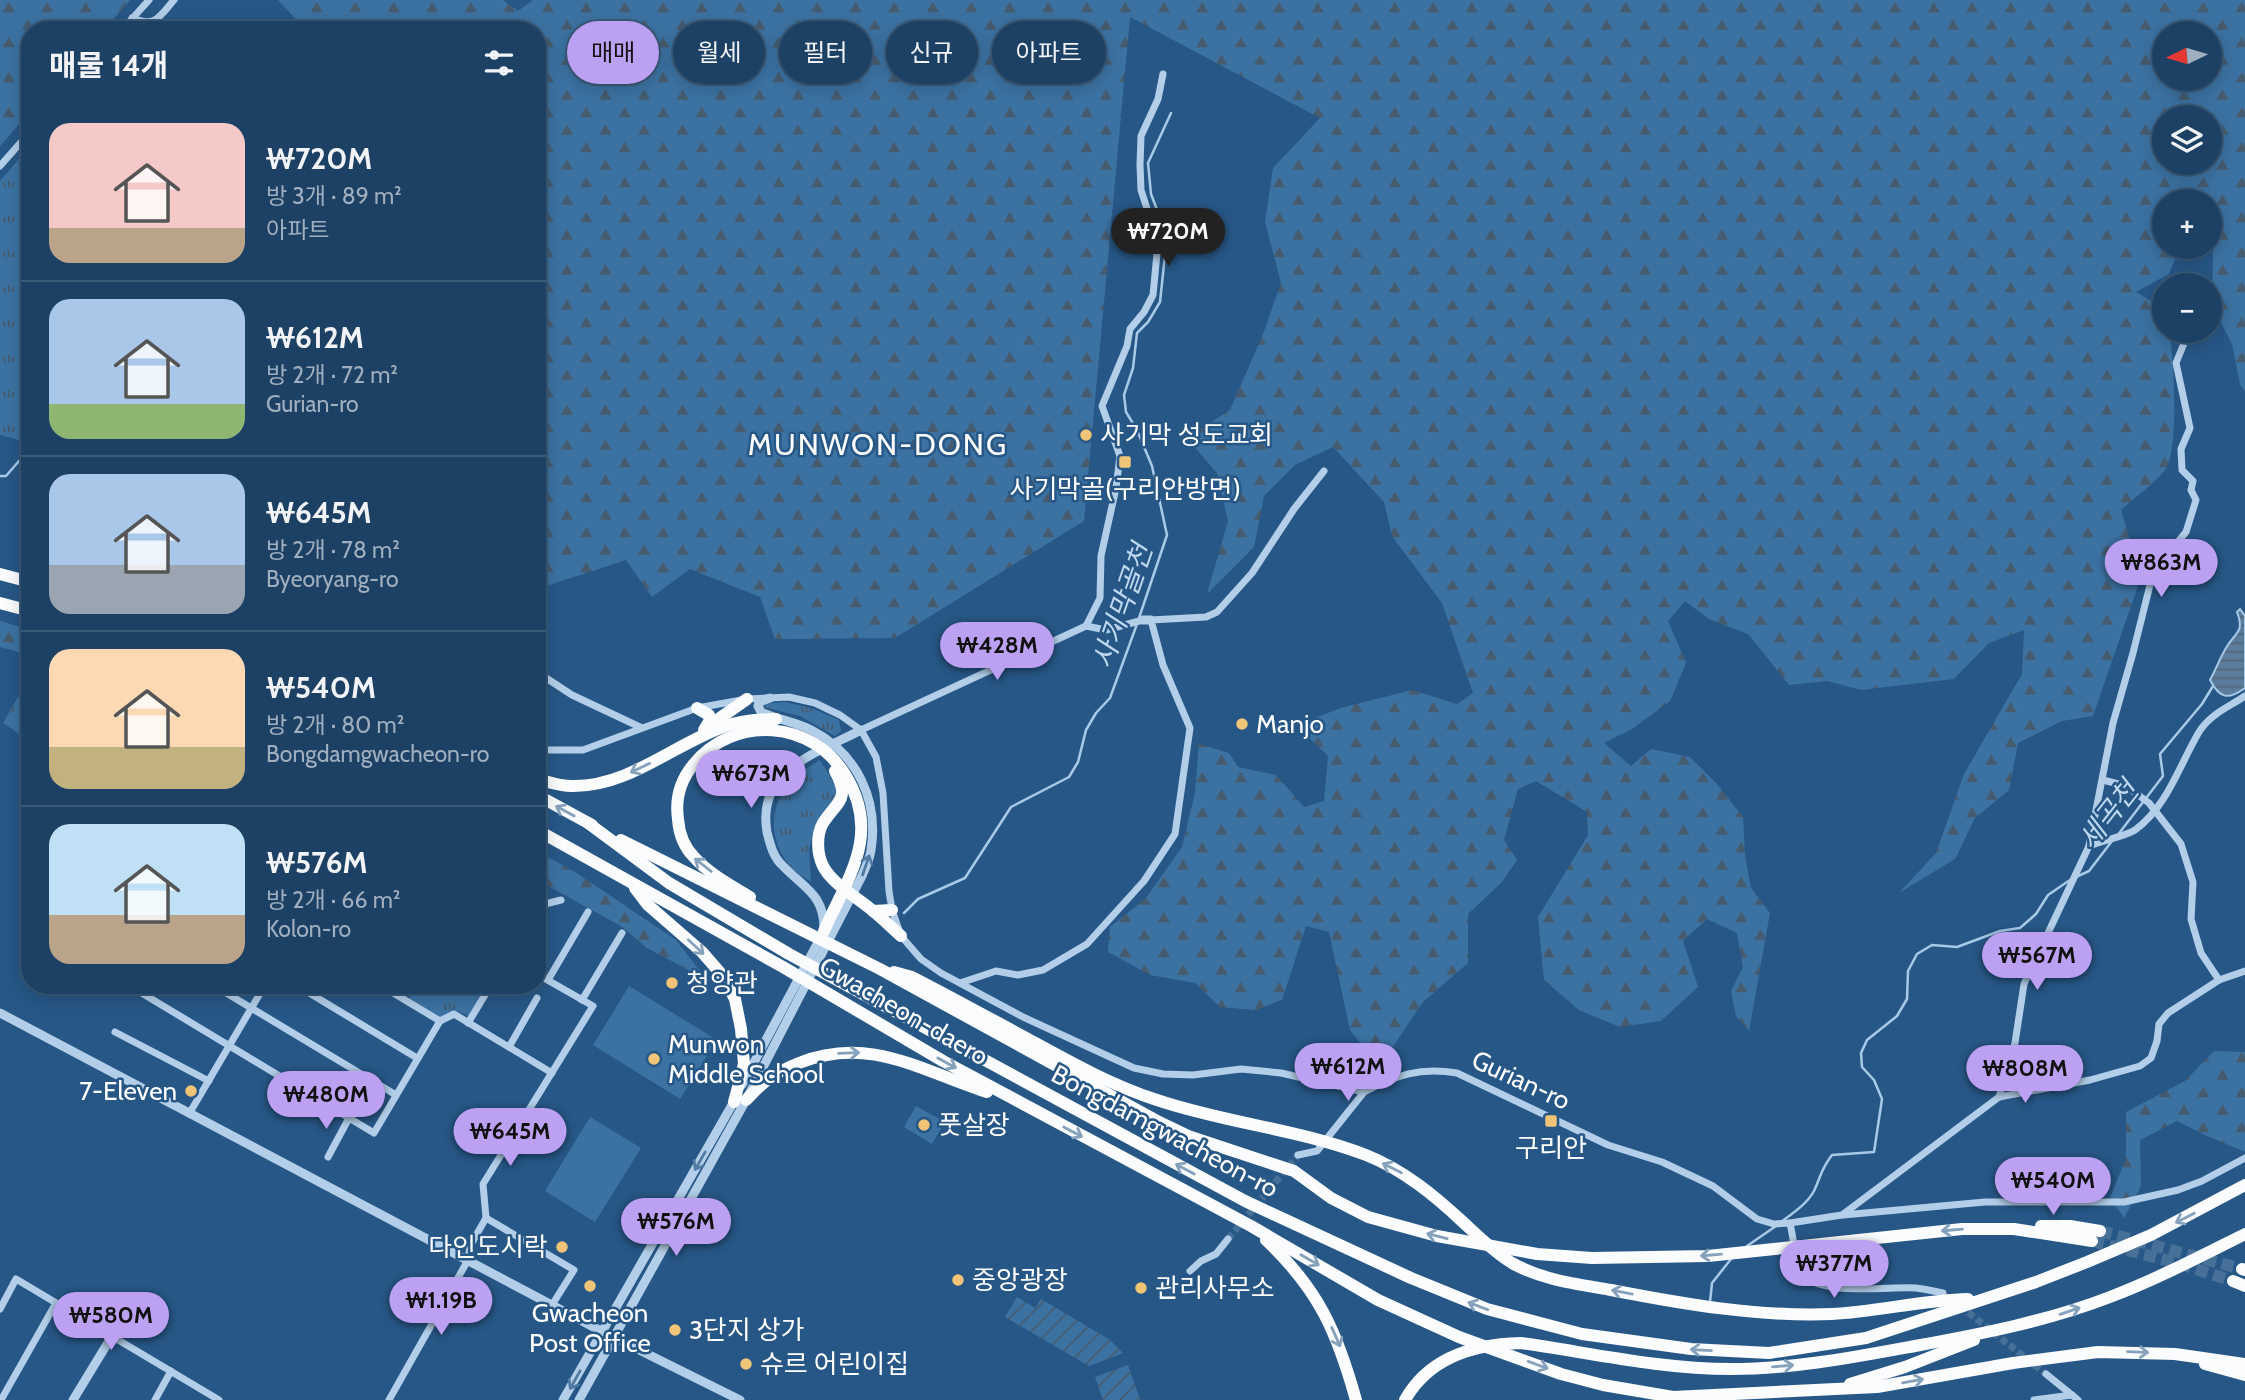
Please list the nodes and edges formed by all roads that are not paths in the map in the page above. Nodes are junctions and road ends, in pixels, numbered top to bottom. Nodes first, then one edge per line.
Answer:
1 (149, 0) edge
2 (174, 0) edge
3 (132, 18) junction
4 (130, 21) edge
5 (139, 21) edge
6 (150, 21) edge
7 (1163, 74) dead end
8 (21, 142) edge
9 (0, 166) edge
10 (2184, 343) edge
11 (1324, 471) dead end
12 (0, 574) edge
13 (21, 580) edge
14 (0, 603) edge
15 (21, 609) edge
16 (1147, 620) junction
17 (1086, 626) junction
18 (546, 679) edge
19 (2245, 695) edge
20 (769, 698) junction
21 (747, 699) junction
22 (697, 708) junction
23 (776, 719) junction
24 (640, 727) junction
25 (861, 730) junction
26 (701, 737) junction
27 (811, 749) junction
28 (546, 750) edge
29 (2103, 780) junction
30 (546, 781) edge
31 (546, 800) edge
32 (2152, 806) junction
33 (588, 823) junction
34 (546, 835) edge
35 (2089, 846) junction
36 (630, 882) junction
37 (561, 900) dead end
38 (546, 904) edge
39 (892, 910) junction
40 (873, 911) junction
41 (588, 912) dead end
42 (801, 929) junction
43 (824, 931) junction
44 (622, 933) dead end
45 (901, 936) junction
46 (880, 968) junction
47 (2245, 971) edge
48 (548, 980) joint
49 (2219, 980) junction
50 (960, 983) junction
51 (142, 994) edge
52 (228, 994) edge
53 (260, 994) edge
54 (311, 994) edge
55 (395, 994) edge
56 (486, 994) edge
57 (537, 998) dead end
58 (582, 1000) junction
59 (252, 1009) junction
60 (0, 1013) edge
61 (440, 1021) junction
62 (468, 1023) junction
63 (115, 1032) dead end
64 (229, 1046) junction
65 (509, 1047) junction
66 (417, 1058) junction
67 (552, 1073) junction
68 (209, 1081) junction
69 (1364, 1092) junction
70 (396, 1095) junction
71 (1999, 1097) junction
72 (1013, 1100) junction
73 (740, 1101) junction
74 (189, 1114) junction
75 (349, 1118) junction
76 (1298, 1155) tunnel mouth
77 (328, 1157) dead end
78 (2245, 1158) edge
79 (2245, 1185) edge
80 (1867, 1196) junction
81 (1872, 1212) junction
82 (1842, 1215) junction
83 (486, 1218) junction
84 (1790, 1223) junction
85 (1251, 1226) junction
86 (2245, 1234) edge
87 (2096, 1236) tunnel mouth
88 (1228, 1239) tunnel mouth
89 (468, 1260) junction
90 (1190, 1270) dead end
91 (1943, 1293) dead end
92 (1982, 1298) junction
93 (56, 1303) junction
94 (552, 1305) junction
95 (0, 1309) edge
96 (2004, 1328) junction
97 (601, 1331) junction
98 (112, 1336) junction
99 (615, 1338) junction
100 (2175, 1354) junction
101 (2245, 1364) edge
102 (171, 1371) junction
103 (2046, 1374) tunnel mouth
104 (2245, 1375) edge
105 (1821, 1391) junction
106 (2075, 1398) edge
107 (1, 1400) edge
108 (73, 1400) edge
109 (155, 1400) edge
110 (219, 1400) edge
111 (388, 1400) edge
112 (563, 1400) edge
113 (579, 1400) edge
114 (740, 1400) edge
115 (1356, 1400) edge
116 (1405, 1400) edge
117 (2034, 1400) edge

1 - 3 street
2 - 6 street
3 - 4 street
3 - 5 street
7 - 17 street
8 - 9 street
10 - 29 street
11 - 16 street
12 - 13 highway
14 - 15 highway
16 - 17 street
16 - 50 street
17 - 25 street
18 - 24 street
19 - 32 street
20 - 21 street
20 - 23 street
20 - 25 street
21 - 22 street
21 - 26 highway
22 - 24 street
22 - 26 highway
23 - 26 highway
73 -> 23 street
24 - 28 street
25 - 27 street
25 - 39 street
26 -> 30 highway
27 - 40 highway
42 -> 27 highway
27 - 43 highway
27 - 43 street
29 - 32 street
29 - 35 street
33 -> 31 highway, Gwacheon-daero
32 - 35 street
32 - 49 street
33 - 42 highway, Gwacheon-daero
92 -> 33 highway, Bongdamgwacheon-ro
34 - 36 highway, Gwacheon-daero
35 - 71 street
36 -> 72 highway, Gwacheon-daero
36 -> 73 highway
37 - 38 street
39 - 40 highway
39 - 45 street
40 - 45 highway
41 - 48 street
42 - 46 highway, Gwacheon-daero
43 - 73 street
44 - 58 street
45 - 50 street
87 -> 46 highway
92 -> 46 highway
47 - 49 street
48 - 58 street
49 - 71 street
50 - 69 street
51 - 64 street
52 - 59 street
53 - 59 street
54 - 66 street
55 - 61 street
56 - 62 street
57 - 65 street
58 - 67 street
59 - 64 street
59 - 70 street
60 - 74 street
61 - 62 street
61 - 66 street
62 - 65 street
63 - 68 street
64 - 68 street
64 - 75 street
65 - 67 street
66 - 70 street
67 - 83 street
68 - 74 street
69 - 76 street
69 - 84 street, Gurian-ro
70 - 75 street
71 - 80 street
73 -> 72 highway
72 -> 85 highway, Gwacheon-daero
73 -> 97 street
73 - 99 street
74 - 89 street
75 - 77 street
78 - 81 street, Gurian-ro
79 -> 92 highway
80 - 81 street
80 - 82 street
81 - 82 street, Gurian-ro
82 - 84 street, Gurian-ro
83 - 89 street
83 - 94 street
84 - 91 street
85 -> 105 highway
85 -> 115 highway
96 -> 86 highway
88 - 90 street
89 - 94 street
89 - 111 street
93 - 95 street
93 - 98 street
93 - 107 street
94 - 97 street
96 - 105 highway
116 -> 96 highway
97 - 99 street
97 -> 112 street
98 - 102 street
98 - 108 street
99 - 113 street
99 - 114 street
100 - 101 highway
100 - 104 highway
105 -> 100 highway
102 - 109 street
102 - 110 street
103 - 106 street
106 - 117 street

